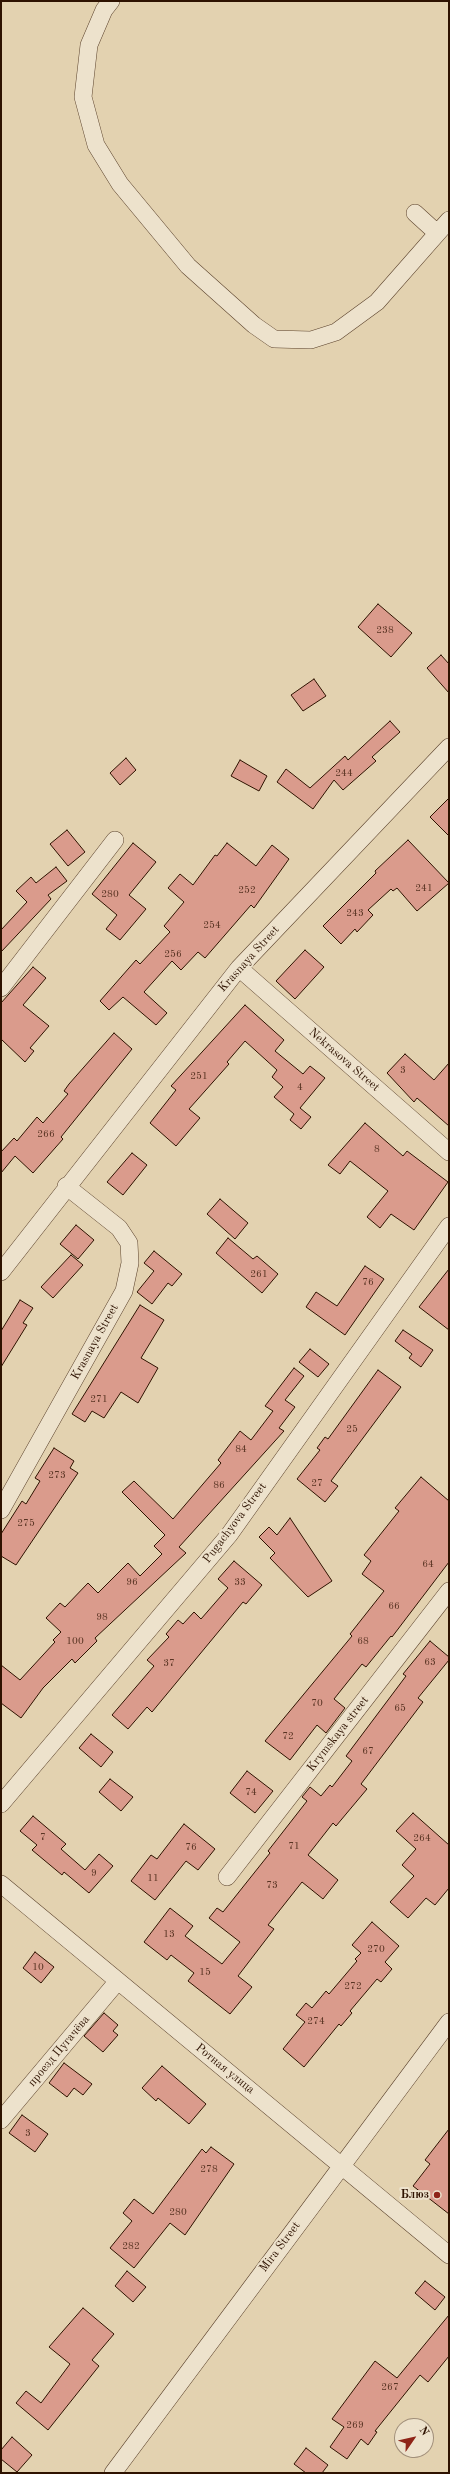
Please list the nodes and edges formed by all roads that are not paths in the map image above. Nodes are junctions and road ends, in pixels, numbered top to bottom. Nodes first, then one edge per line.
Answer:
1 (111, 1) edge
2 (415, 213) dead end
3 (449, 220) edge
4 (438, 233) junction
5 (449, 748) edge
6 (114, 840) dead end
7 (239, 968) junction
8 (1, 988) edge
9 (449, 1152) edge
10 (66, 1186) junction
11 (449, 1226) edge
12 (1, 1272) edge
13 (1, 1510) edge
14 (449, 1591) edge
15 (1, 1804) edge
16 (227, 1877) dead end
17 (1, 1884) edge
18 (117, 1982) junction
19 (449, 2022) edge
20 (1, 2120) edge
21 (342, 2165) junction
22 (449, 2255) edge
23 (113, 2473) edge

1 - 4 street
2 - 4 street
3 - 4 street
5 - 7 street, Krasnaya Street
6 - 8 street
7 - 9 street, Nekrasova Street
7 - 10 street, Krasnaya Street
10 - 12 street, Krasnaya Street
10 - 13 street, Krasnaya Street
11 - 15 street, Pugachyova Street
14 - 16 street, Krymskaya street
17 - 18 street, Ротная улица
18 - 20 street, проезд Пугачёва
18 - 21 street, Ротная улица
19 - 21 street, Mira Street
21 - 22 street, Ротная улица
21 - 23 street, Mira Street

